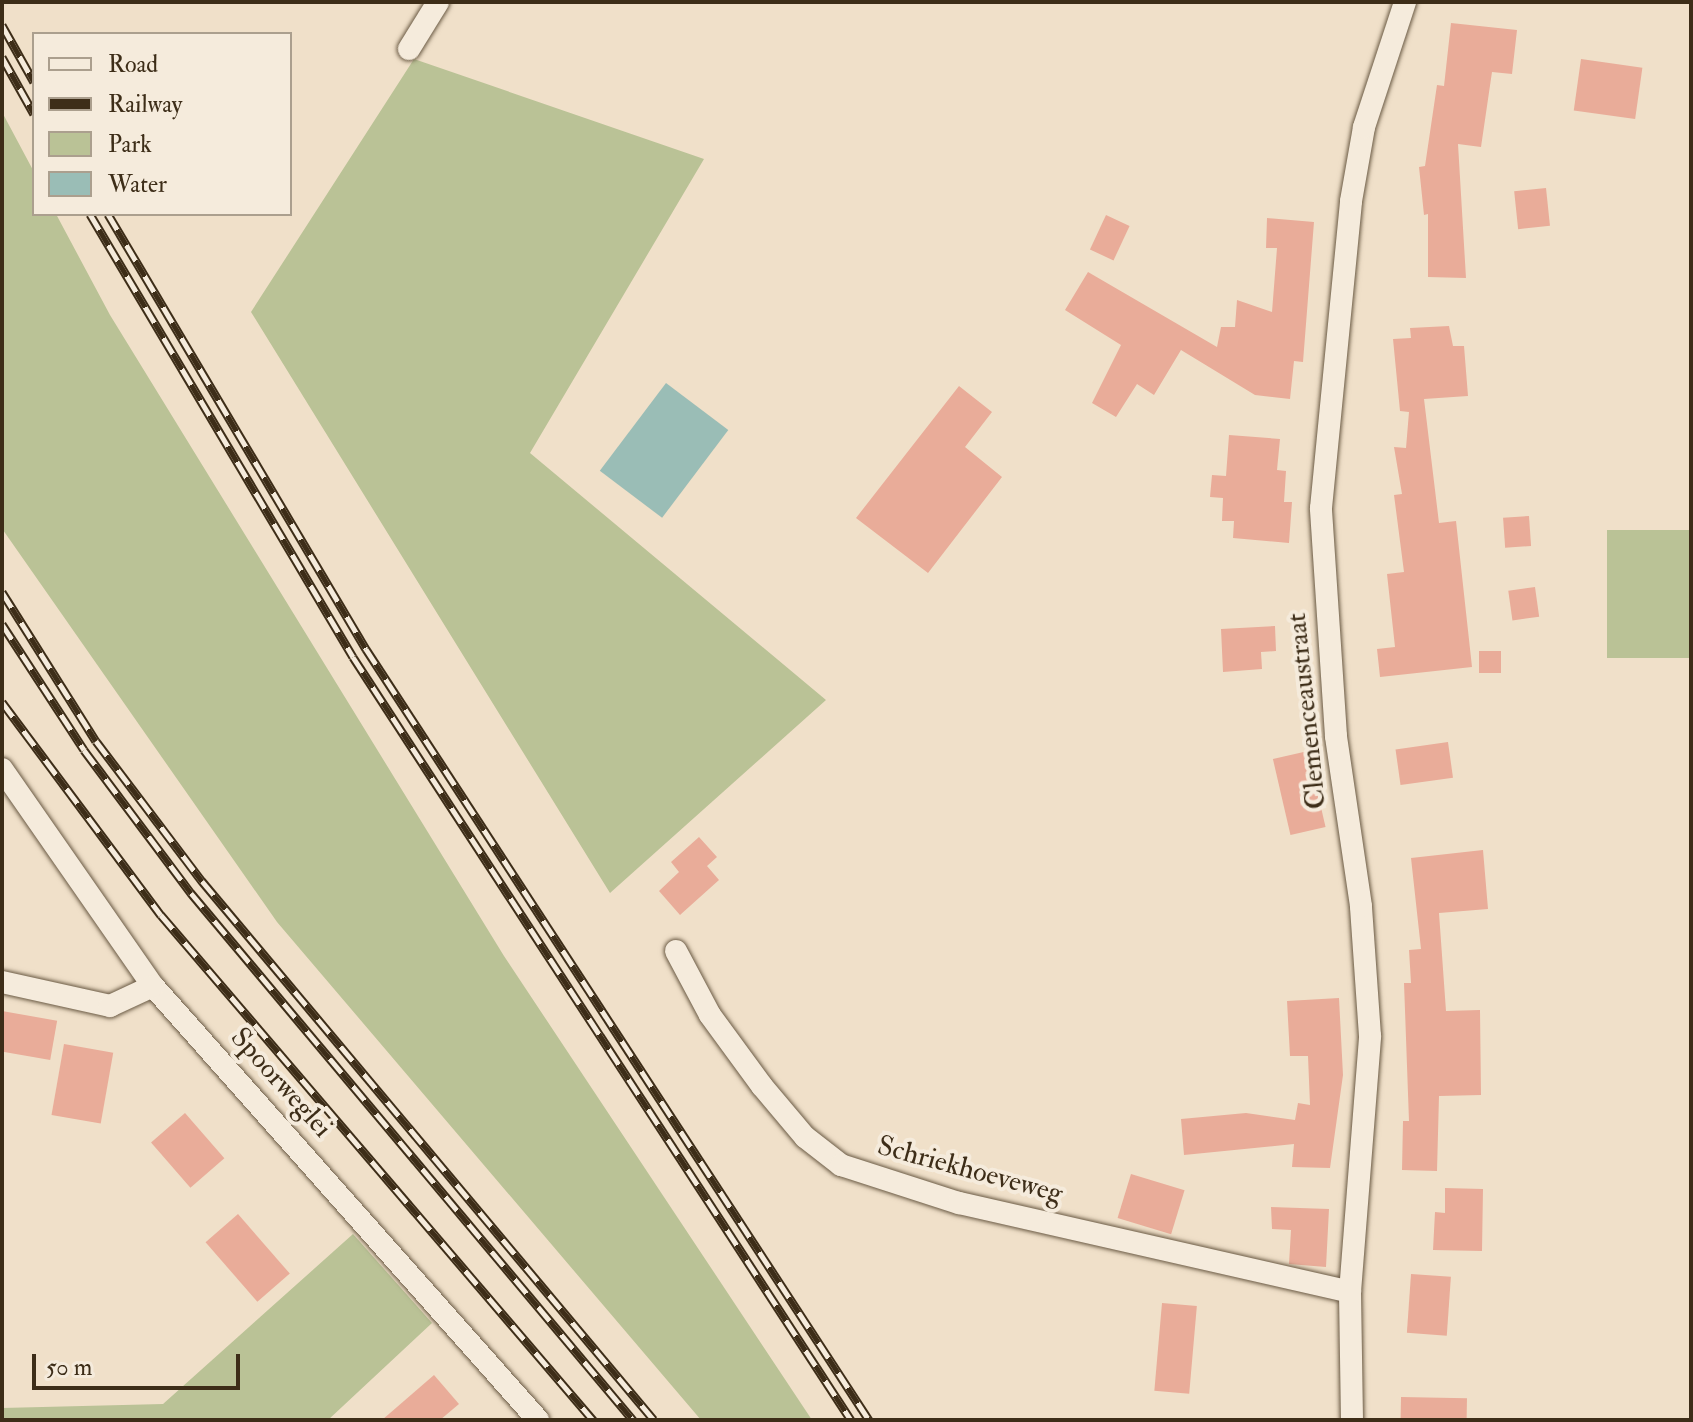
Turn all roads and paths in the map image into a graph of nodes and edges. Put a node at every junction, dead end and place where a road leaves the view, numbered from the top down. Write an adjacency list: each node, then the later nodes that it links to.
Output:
1 (438, 2): 3 (street)
2 (1405, 2): 8 (street, Clemenceaustraat)
3 (409, 49)
4 (2, 769): 7 (street, Spoorweglei)
5 (676, 951): 8 (street, Schriekhoeveweg)
6 (2, 982): 7 (street)
7 (153, 986): 9 (street, Spoorweglei)
8 (1350, 1292): 10 (street, Clemenceaustraat)
9 (538, 1420)
10 (1352, 1420)

